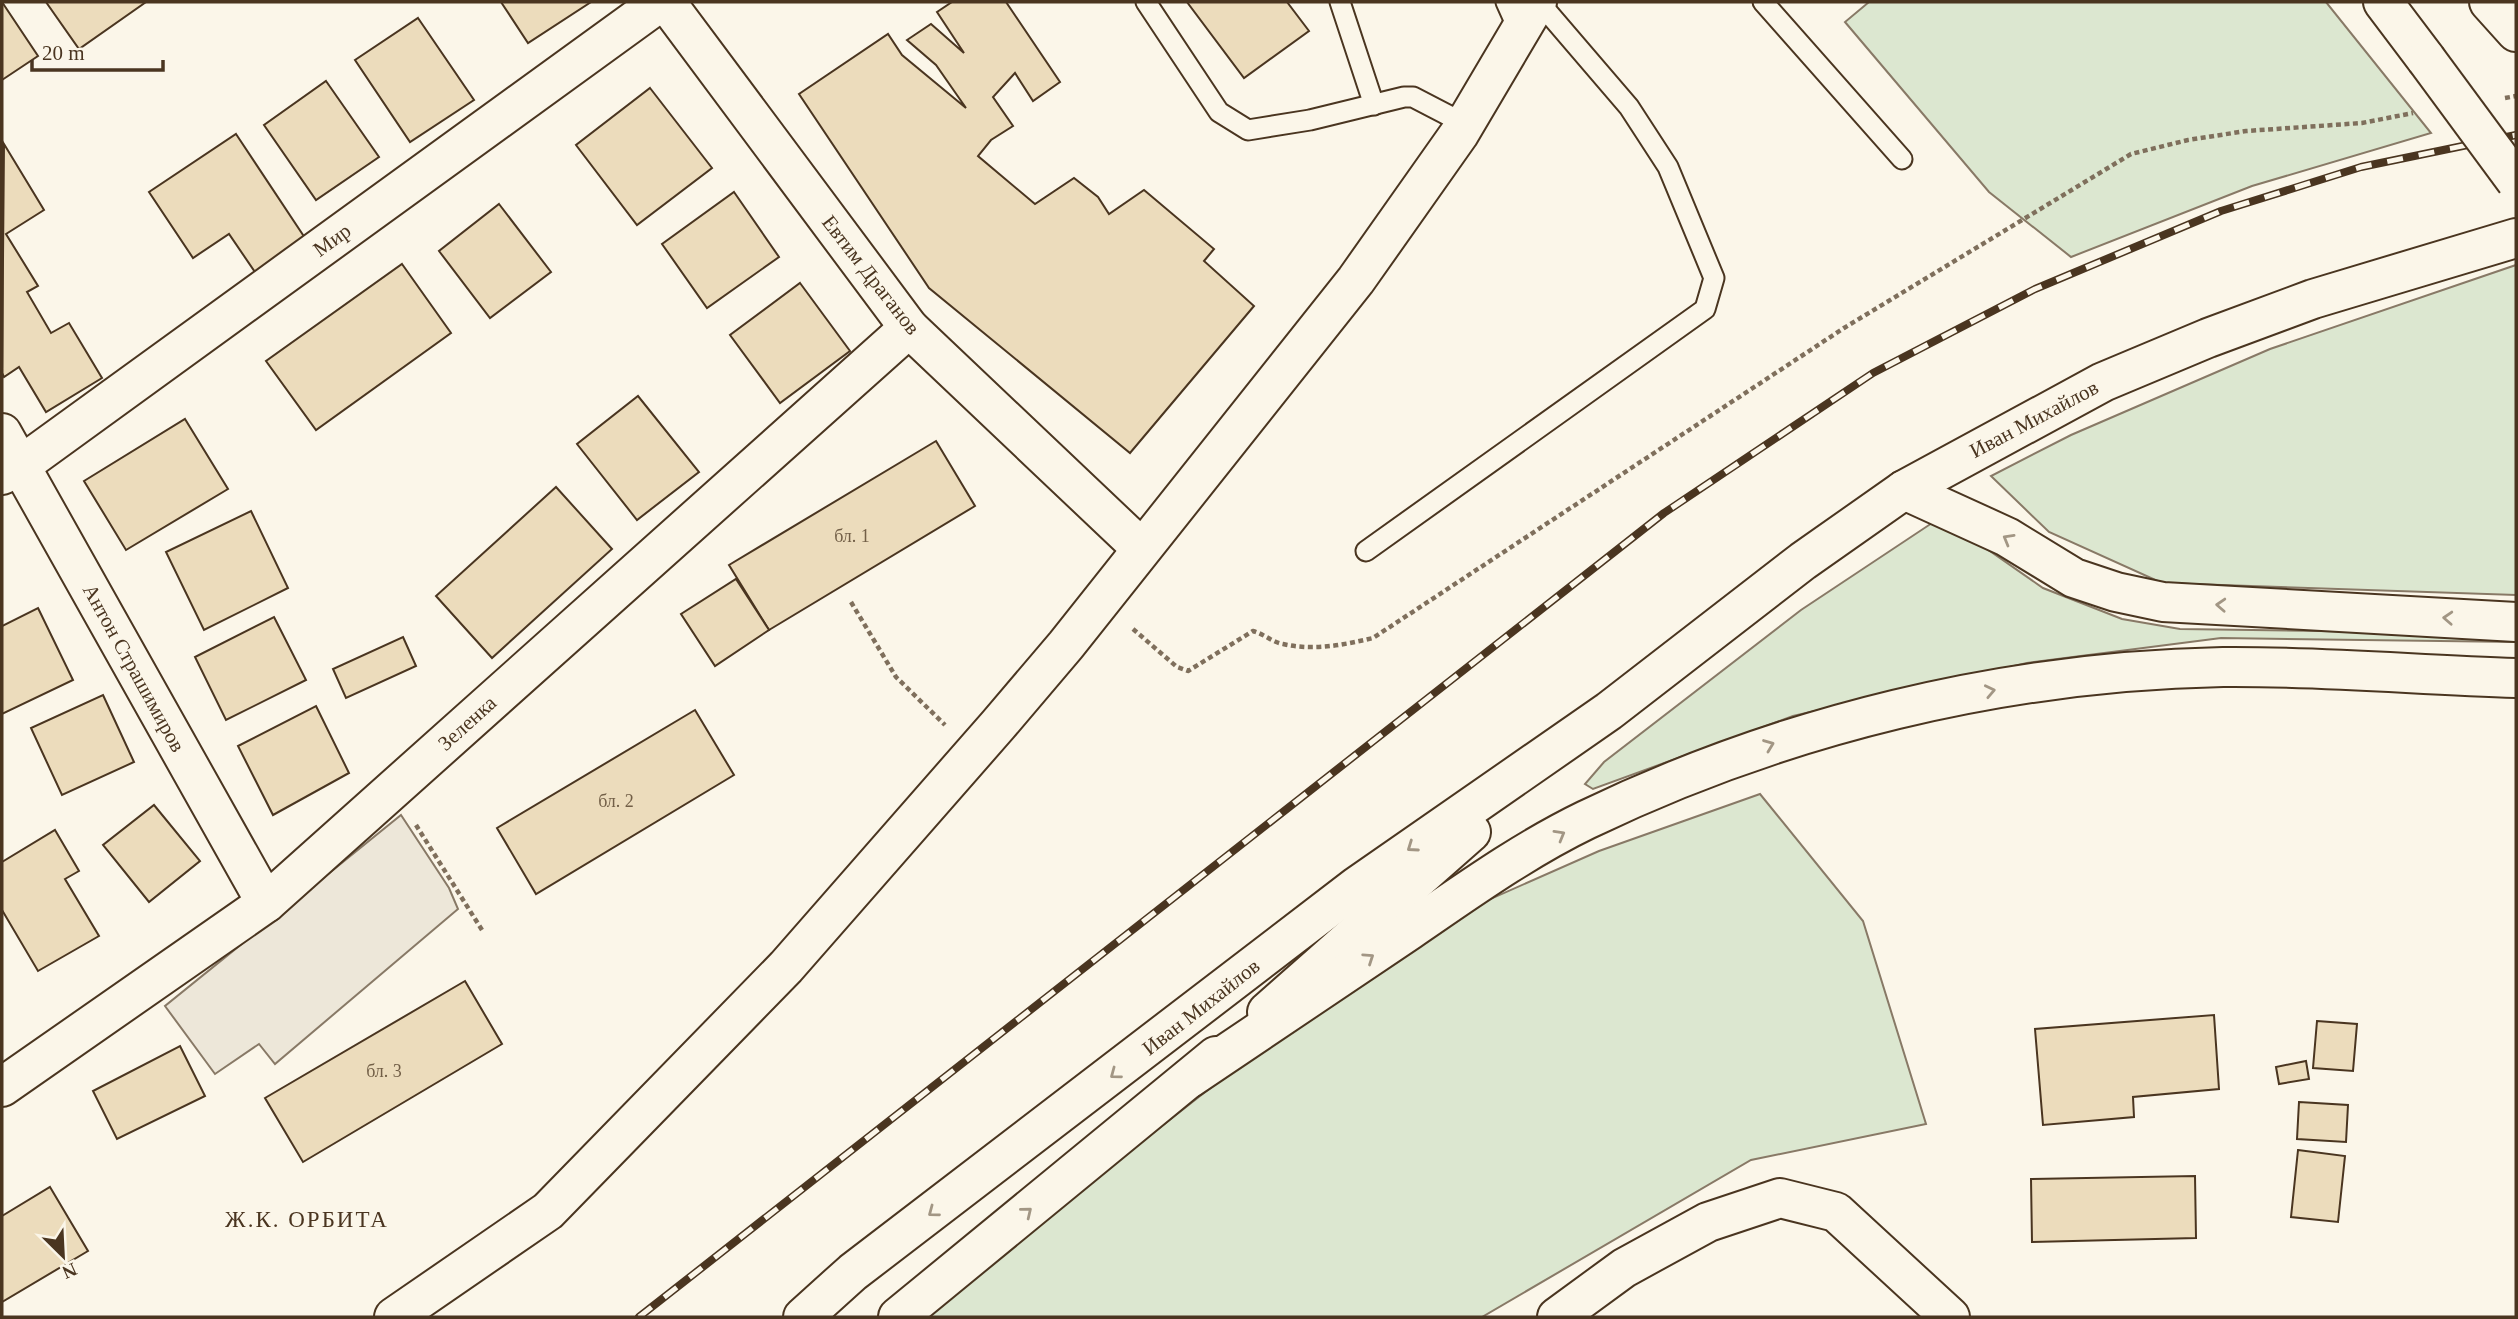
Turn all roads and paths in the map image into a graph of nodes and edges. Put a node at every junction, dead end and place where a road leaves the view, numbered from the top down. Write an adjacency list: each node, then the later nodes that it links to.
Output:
1 (660, 2): 19 (street, Мир)
2 (666, 2): 18 (street, Евтим Драганов)
3 (1146, 2): 11 (lane)
4 (1340, 2): 11 (lane)
5 (1763, 2): 14 (lane)
6 (2383, 2): 8 (street)
7 (1525, 9): 13 (street); 22 (lane)
8 (2426, 59): 15 (street, bridge); 16 (street, bridge)
9 (2516, 96): 10 (path)
10 (2503, 98)
11 (1374, 105): 13 (lane)
12 (2424, 111): 23 (path)
13 (1465, 124): 21 (street)
14 (1902, 159)
15 (2516, 161)
16 (2516, 181)
17 (2516, 238): 20 (street, Иван Михайлов)
18 (909, 328): 21 (street, Евтим Драганов); 29 (street, Зеленка)
19 (8, 458): 30 (street, Антон Страшимиров)
20 (1904, 489): 25 (street, one-way to 20); 27 (street, Иван Михайлов)
21 (1141, 548): 23 (street)
22 (1366, 551)
23 (1102, 599): 28 (street)
24 (851, 602): 28 (path)
25 (2516, 622)
26 (2516, 678): 32 (street, one-way to 26)
27 (1609, 710): 32 (street, Иван Михайлов); 35 (street, Иван Михайлов, one-way to 35)
28 (973, 753): 34 (street)
29 (393, 789): 30 (street, Зеленка); 31 (path)
30 (266, 904): 33 (street, Зеленка)
31 (482, 930)
32 (1191, 1079): 36 (street, Иван Михайлов, one-way to 32)
33 (2, 1087)
34 (394, 1317)
35 (803, 1317)
36 (898, 1317)
37 (1557, 1317): 38 (street)
38 (1950, 1317)

